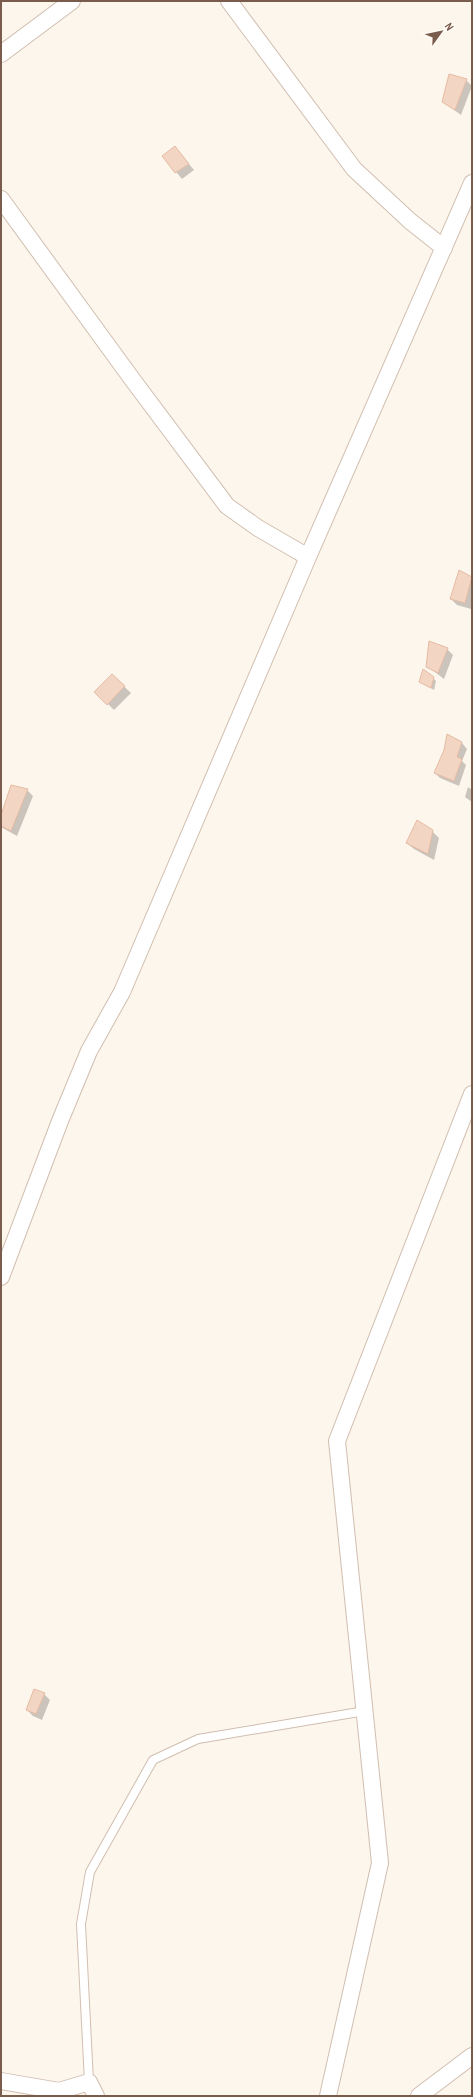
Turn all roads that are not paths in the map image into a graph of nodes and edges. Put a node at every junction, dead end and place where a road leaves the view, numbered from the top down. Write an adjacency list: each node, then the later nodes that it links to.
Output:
1 (72, 1): 3 (street)
2 (229, 1): 6 (street)
3 (1, 54)
4 (472, 183): 6 (street)
5 (1, 199): 7 (street)
6 (444, 248): 7 (street)
7 (308, 557): 9 (street)
8 (472, 1094): 10 (street)
9 (1, 1277)
10 (365, 1711): 13 (lane); 14 (street)
11 (472, 2056): 15 (street)
12 (1, 2081): 13 (street)
13 (92, 2089)
14 (328, 2096)
15 (419, 2096)

